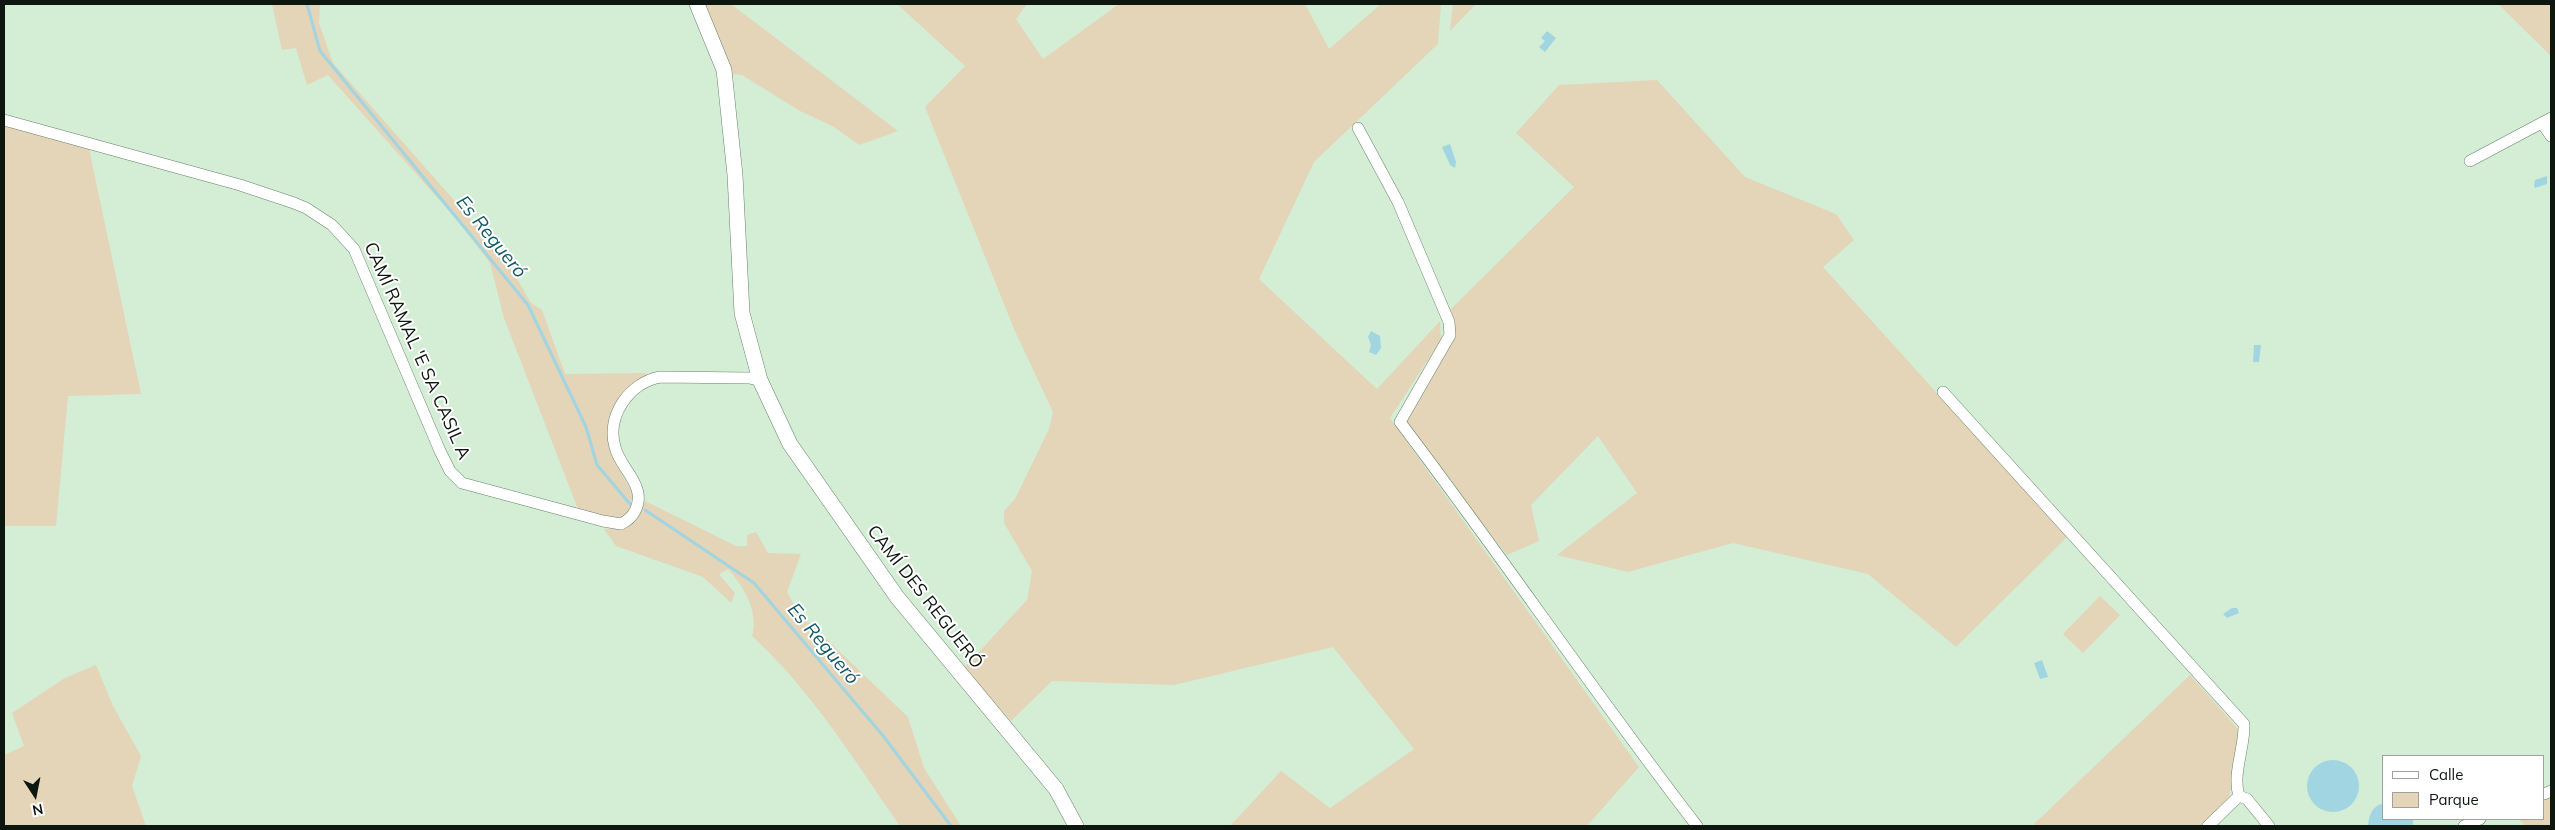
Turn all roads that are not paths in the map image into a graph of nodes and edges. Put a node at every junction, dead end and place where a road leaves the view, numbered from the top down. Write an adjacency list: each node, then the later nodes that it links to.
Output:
1 (697, 4): 7 (street, CAMÍ DES REGUERÓ)
2 (4, 120): 7 (street, CAMÍ RAMAL 'E SA CASIL A)
3 (2546, 120): 5 (street); 6 (street)
4 (1358, 128): 12 (street)
5 (2551, 136)
6 (2470, 161)
7 (760, 380): 11 (street, CAMÍ DES REGUERÓ)
8 (1944, 392): 9 (street)
9 (2239, 796): 13 (street); 14 (street)
10 (2478, 820): 15 (street)
11 (1076, 826)
12 (1697, 826)
13 (2208, 826)
14 (2269, 826)
15 (2464, 826)

